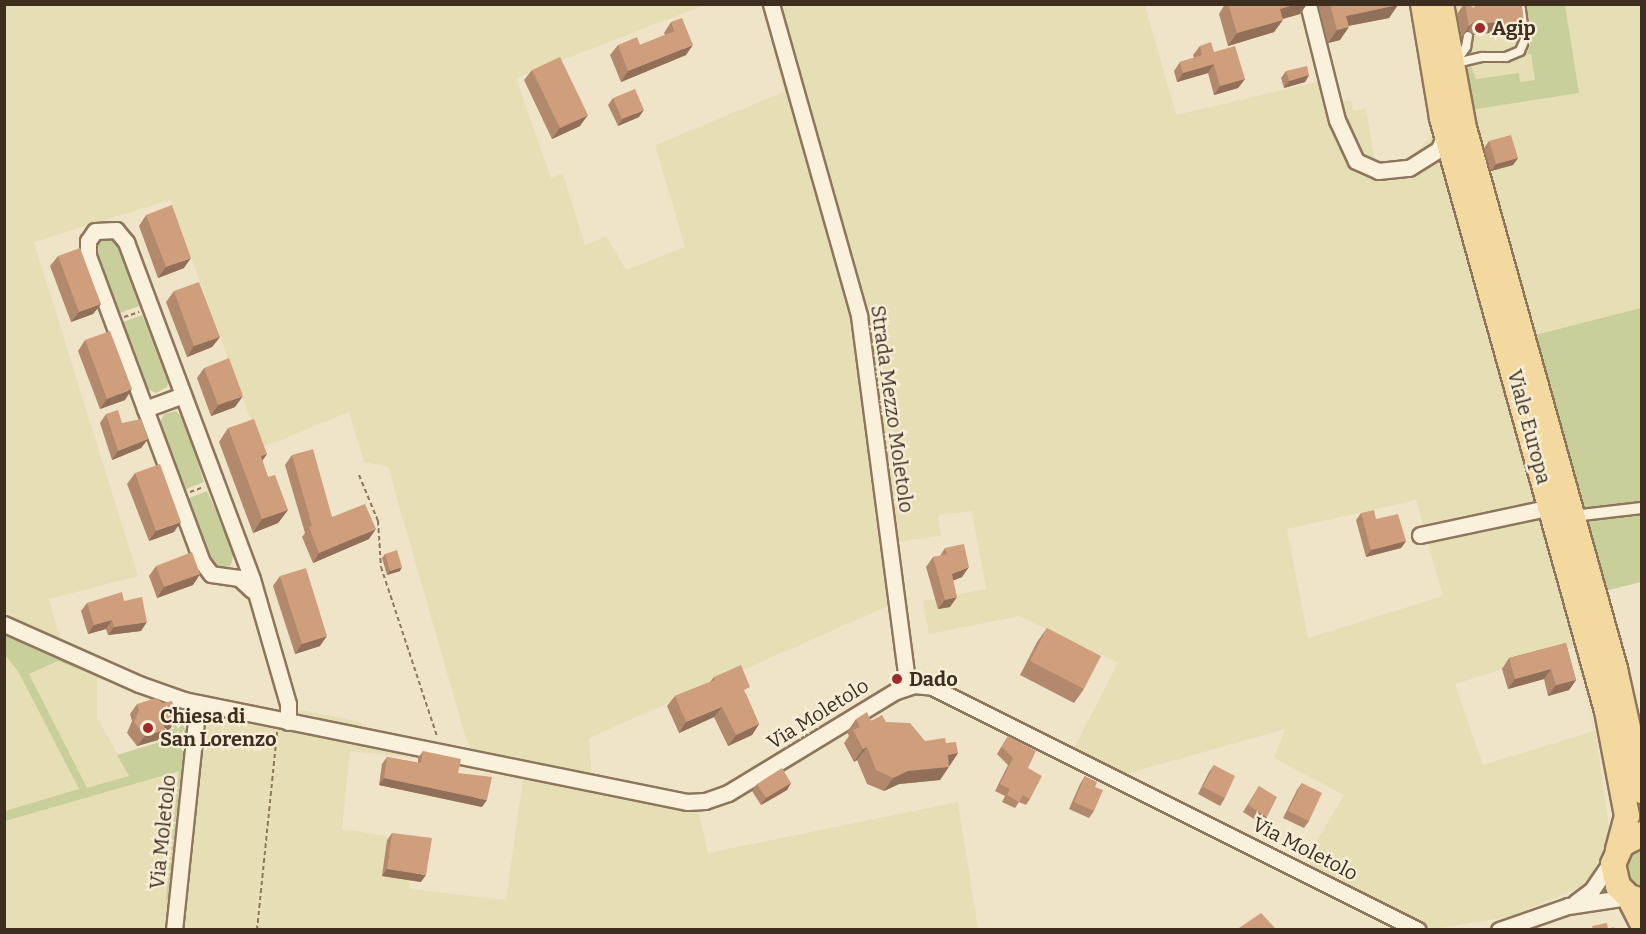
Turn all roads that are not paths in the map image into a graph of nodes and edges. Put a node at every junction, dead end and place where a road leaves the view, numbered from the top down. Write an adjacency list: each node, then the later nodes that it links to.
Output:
1 (771, 4): 18 (street, Strada Mezzo Moletolo)
2 (1308, 4): 8 (street)
3 (1422, 4): 8 (main road, Viale Europa)
4 (1440, 4): 7 (main road, Viale Europa)
5 (1520, 4): 7 (lane)
6 (1468, 36): 7 (lane)
7 (1454, 76): 12 (main road, Viale Europa)
8 (1443, 124): 12 (main road, Viale Europa)
9 (183, 395): 10 (street); 10 (street); 14 (street)
10 (145, 409): 15 (street)
11 (1641, 508): 12 (street)
12 (1562, 512): 13 (street); 21 (main road, Viale Europa); 23 (main road, Viale Europa)
13 (1420, 535)
14 (240, 548): 15 (street); 16 (street)
15 (225, 576): 16 (street)
16 (252, 590): 20 (street)
17 (4, 624): 19 (street, Via Moletolo)
18 (908, 686): 20 (street, Via Moletolo); 28 (street, Via Moletolo)
19 (198, 703): 20 (street, Via Moletolo); 27 (street, Via Moletolo)
20 (285, 721)
21 (1641, 791)
22 (1641, 834): 23 (main road)
23 (1616, 853): 24 (main road, Viale Europa); 25 (street)
24 (1635, 899): 25 (street); 26 (main road, Viale Europa)
25 (1568, 906): 29 (street)
26 (1641, 922)
27 (174, 930)
28 (1418, 930)
29 (1499, 930)

